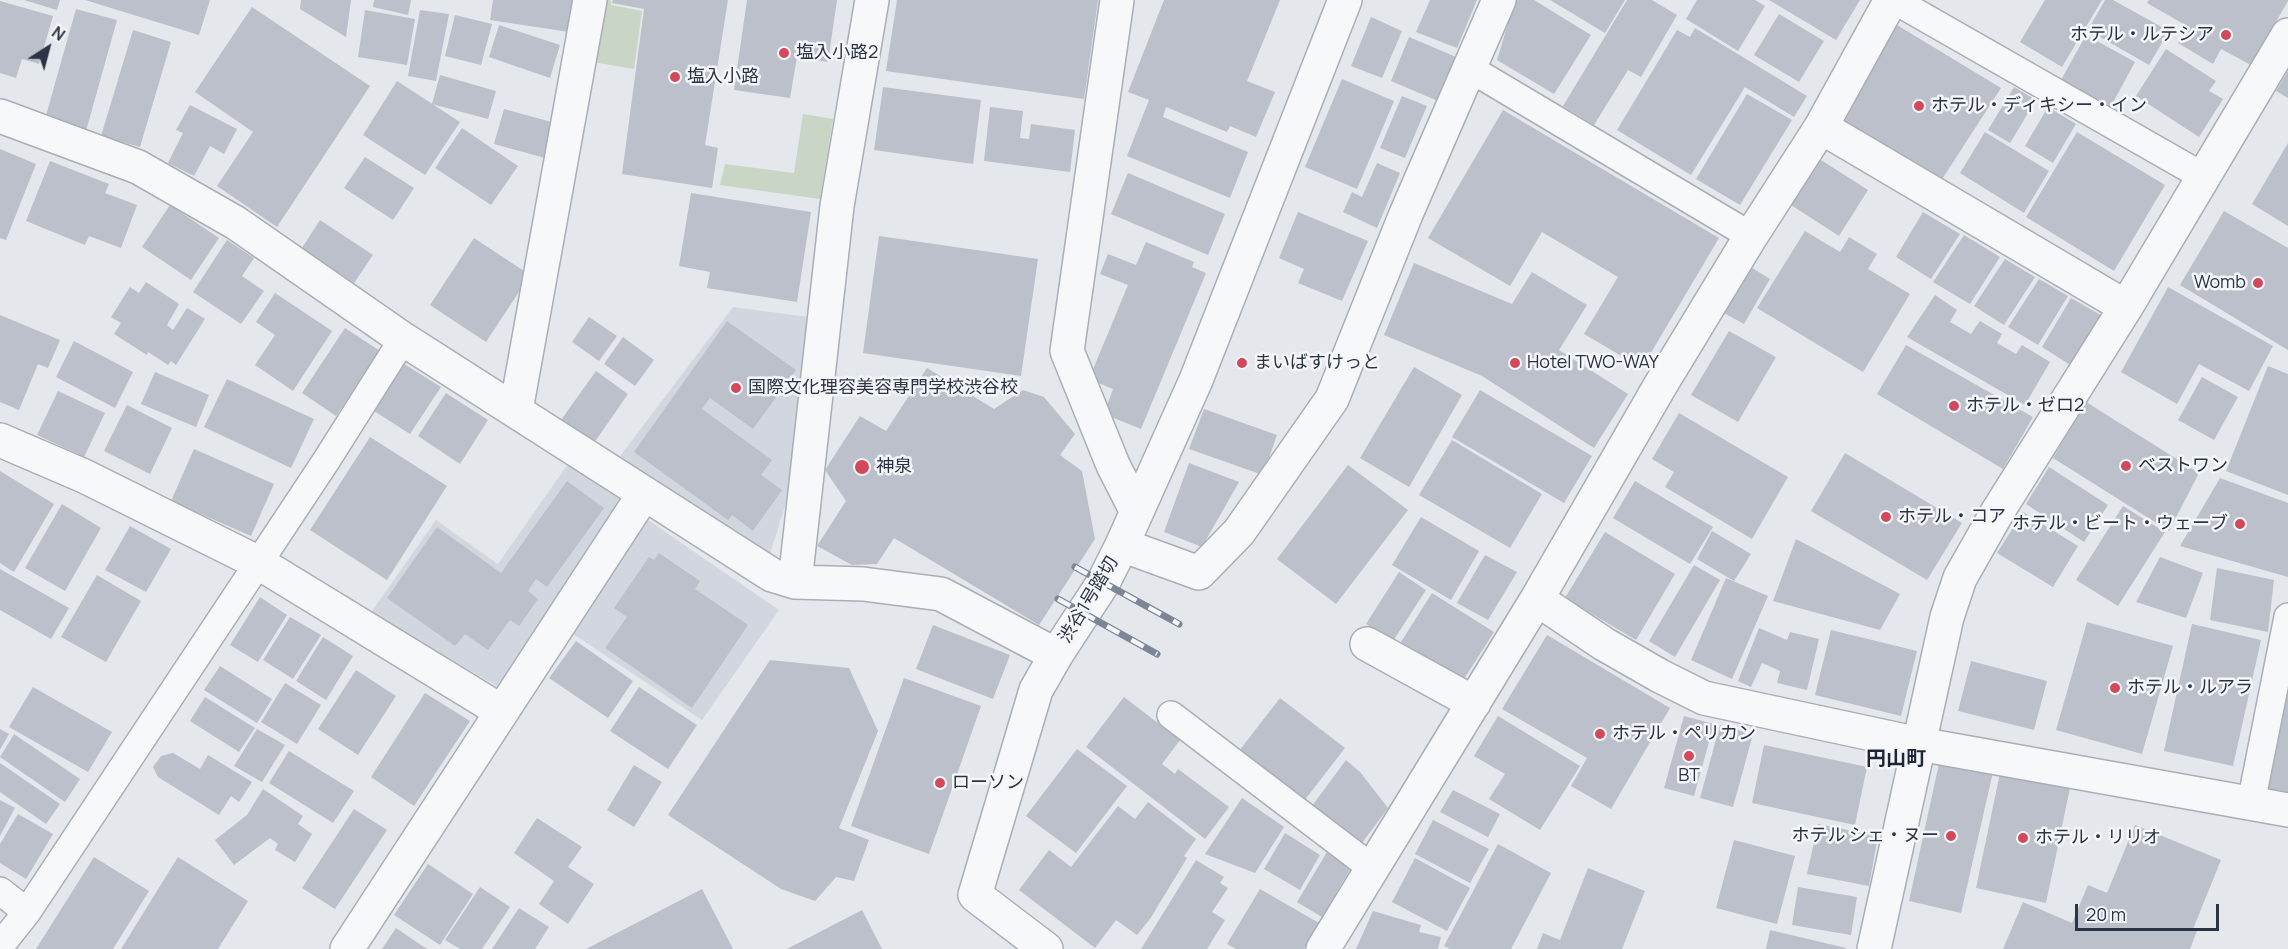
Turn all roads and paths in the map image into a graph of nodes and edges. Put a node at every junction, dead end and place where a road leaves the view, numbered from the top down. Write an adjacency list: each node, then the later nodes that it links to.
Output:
1 (591, 0): 15 (street)
2 (872, 0): 21 (street)
3 (1117, 0): 18 (street)
4 (1345, 0): 18 (street, 渋谷1号踏切)
5 (1499, 0): 8 (street)
6 (1893, 0): 10 (street); 11 (lane)
7 (2288, 35): 11 (street)
8 (1469, 68): 12 (lane); 19 (street)
9 (0, 116): 14 (street)
10 (1821, 127): 12 (street); 13 (street)
11 (2204, 177): 13 (street)
12 (1751, 236): 22 (street)
13 (2126, 307): 29 (street)
14 (403, 339): 15 (street); 20 (lane)
15 (516, 410): 17 (street)
16 (0, 440): 20 (street)
17 (644, 494): 21 (street); 27 (street)
18 (1136, 510): 19 (street, 渋谷1号踏切)
19 (1122, 545): 25 (street, 渋谷1号踏切)
20 (259, 563): 27 (street); 34 (lane)
21 (795, 582): 25 (street)
22 (1537, 599): 26 (street); 29 (street)
23 (2288, 617): 30 (lane)
24 (1367, 644): 26 (street)
25 (1056, 655): 37 (street, 渋谷1号踏切)
26 (1474, 703): 32 (street)
27 (501, 711): 36 (street)
28 (1171, 715): 32 (lane)
29 (1919, 744): 30 (street); 39 (street)
30 (2251, 803): 31 (street)
31 (2288, 810)
32 (1372, 868): 38 (street)
33 (0, 891): 34 (lane)
34 (27, 912): 35 (lane)
35 (0, 946)
36 (347, 949)
37 (1046, 949)
38 (1323, 949)
39 (1874, 949)

